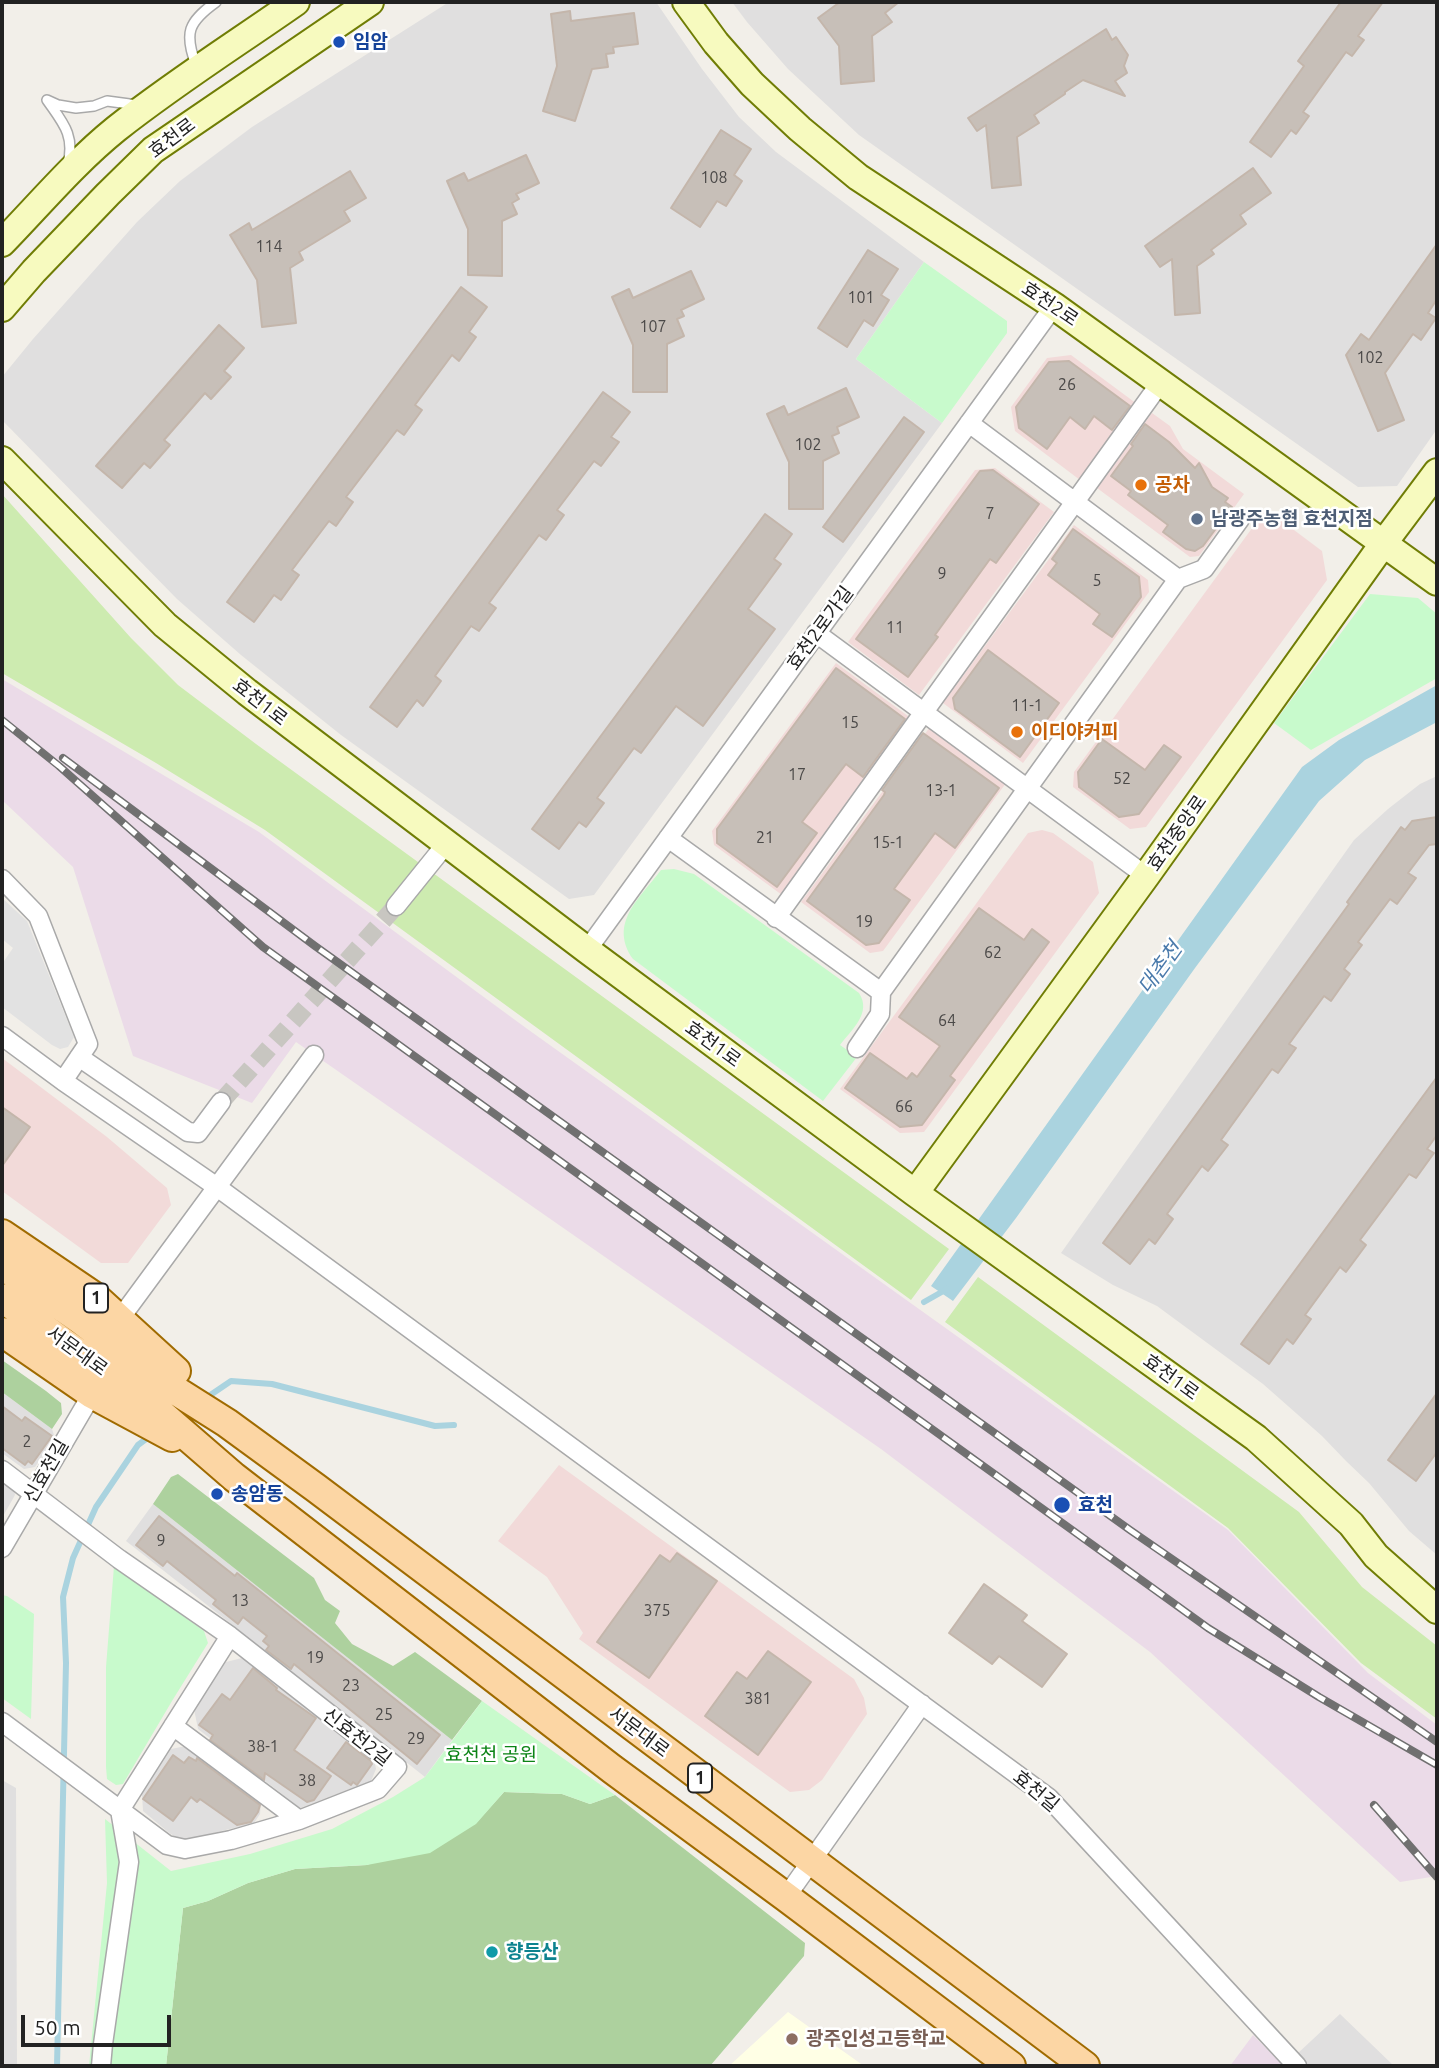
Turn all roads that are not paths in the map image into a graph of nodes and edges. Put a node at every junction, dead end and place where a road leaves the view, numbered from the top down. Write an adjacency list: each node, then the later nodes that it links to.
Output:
1 (216, 2): 5 (lane)
2 (296, 2): 5 (street)
3 (370, 2): 10 (street, 효천로)
4 (687, 2): 9 (street, 효천2로)
5 (198, 70): 6 (street)
6 (146, 107): 7 (street); 7 (lane)
7 (65, 178): 8 (street)
8 (2, 243)
9 (1054, 306): 11 (street, 효천2로); 12 (street, 효천2로가길)
10 (2, 308)
11 (1161, 382): 15 (street); 17 (street, 효천2로)
12 (969, 423): 15 (street); 20 (street, 효천2로가길)
13 (2, 460): 24 (street, 효천1로)
14 (1437, 472): 17 (street, 효천중앙로)
15 (1075, 501): 18 (street); 21 (street)
16 (1240, 519): 18 (street)
17 (1383, 544): 19 (street, 효천2로); 25 (street, 효천중앙로)
18 (1178, 579): 22 (street)
19 (1437, 582)
20 (816, 633): 21 (street); 23 (street, 효천2로가길)
21 (924, 711): 22 (street); 28 (street)
22 (1028, 788): 25 (street); 30 (street)
23 (668, 838): 28 (street); 29 (street, 효천2로가길)
24 (446, 844): 27 (street); 29 (street, 효천1로)
25 (1146, 876): 38 (street, 효천중앙로)
26 (2, 879): 34 (street)
27 (396, 905)
28 (776, 918): 30 (street)
29 (587, 950): 38 (street, 효천1로)
30 (881, 992): 32 (street)
31 (2, 1036): 35 (street, 효천길)
32 (857, 1048)
33 (314, 1055): 37 (street)
34 (79, 1057): 35 (street); 36 (street)
35 (63, 1081): 37 (street, 효천길)
36 (222, 1102)
37 (217, 1187): 42 (street); 51 (street, 효천길)
38 (915, 1193): 49 (street, 효천1로)
39 (2, 1234): 42 (main road, 1)
40 (2, 1265): 45 (main road, 서문대로)
41 (2, 1297): 45 (main road, 서문대로)
42 (119, 1320): 45 (main road, 1)
43 (2, 1332): 44 (main road, 서문대로 / 1)
44 (92, 1394): 45 (main road, 서문대로 / 1); 47 (street, 신효천길)
45 (163, 1398): 56 (main road, 서문대로 / 1); 57 (main road, 1)
46 (2, 1470): 47 (street, 신효천2길)
47 (33, 1493): 48 (street, 신효천길); 50 (street, 신효천2길)
48 (2, 1548)
49 (1437, 1611)
50 (230, 1636): 53 (street); 55 (street, 신효천2길)
51 (922, 1704): 56 (street); 61 (street, 효천길)
52 (2, 1722): 54 (street, 신효천2길)
53 (173, 1726): 54 (street); 55 (street)
54 (120, 1810): 55 (street, 신효천2길); 58 (street)
55 (299, 1820)
56 (812, 1861): 57 (street); 60 (main road, 서문대로 / 1)
57 (786, 1897): 59 (main road, 1)
58 (102, 2066)
59 (1011, 2066)
60 (1085, 2066)
61 (1297, 2066)

